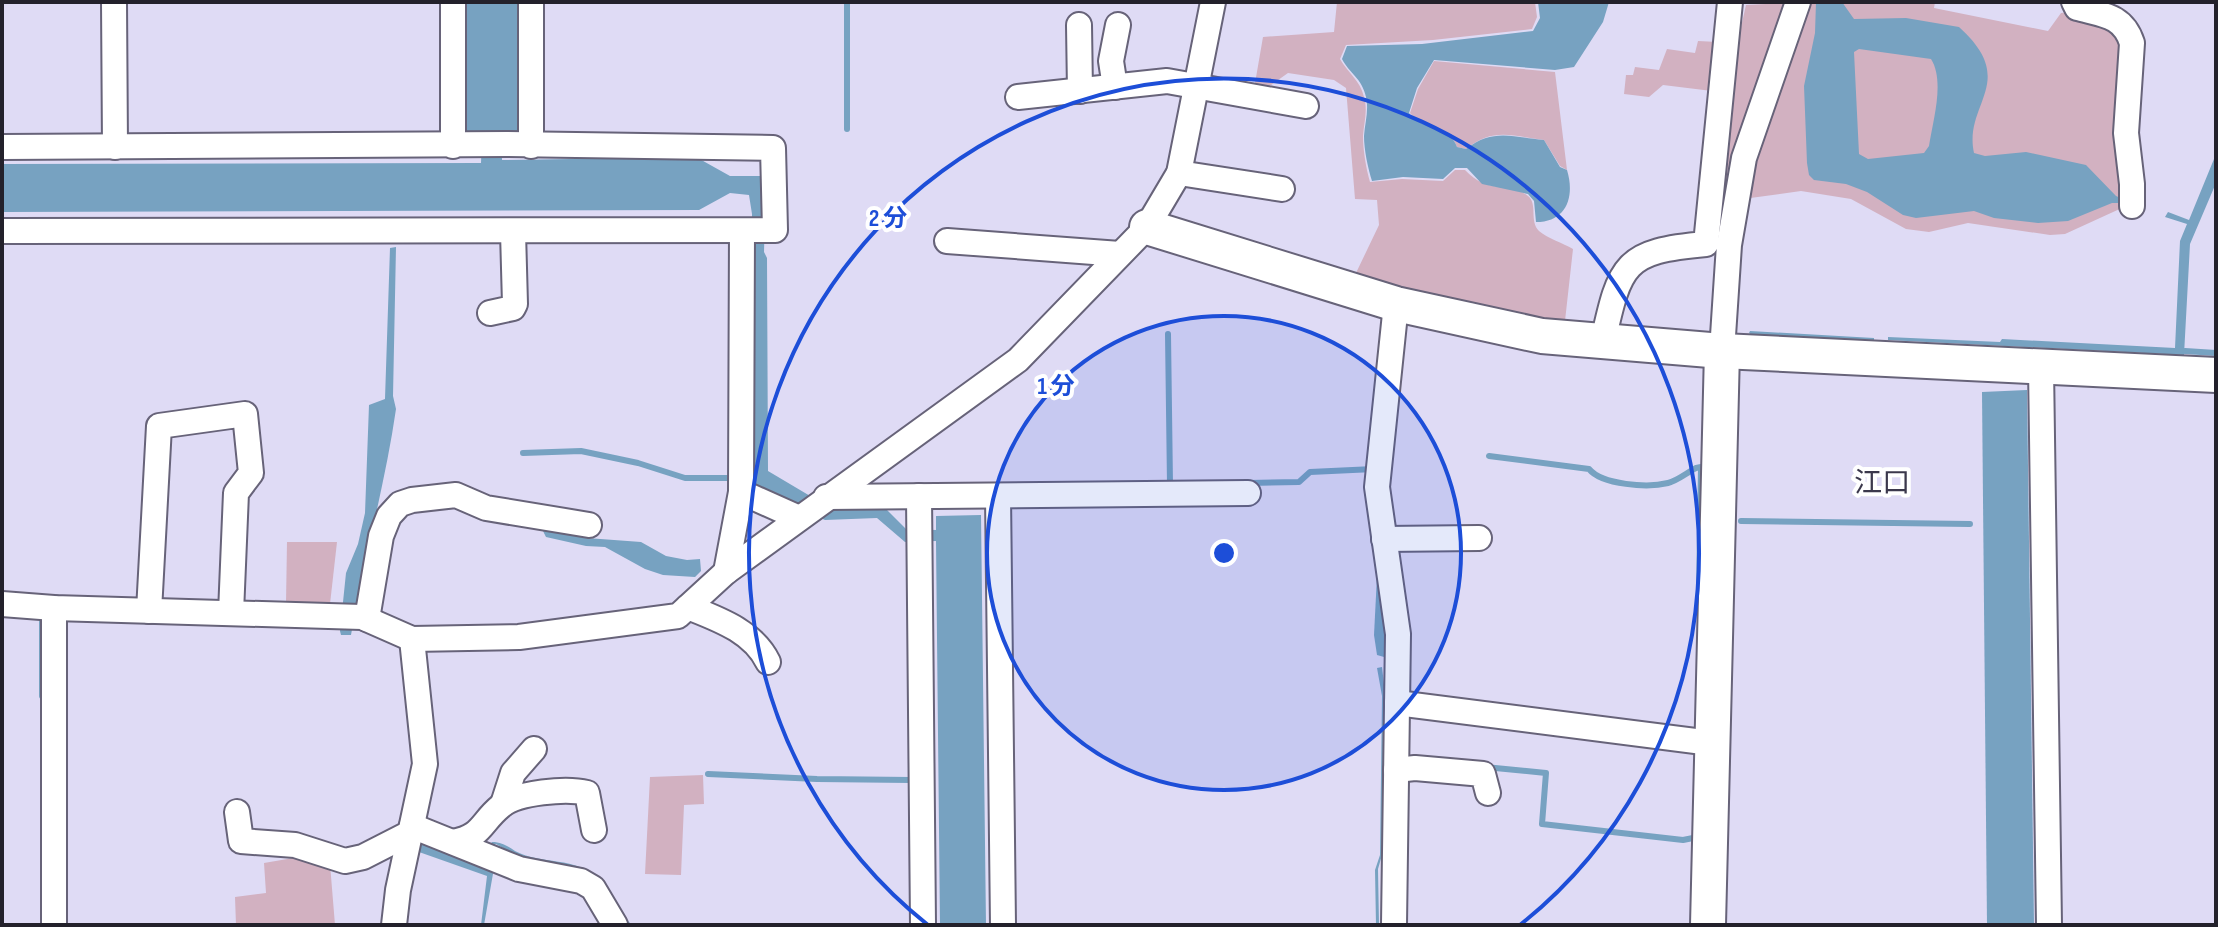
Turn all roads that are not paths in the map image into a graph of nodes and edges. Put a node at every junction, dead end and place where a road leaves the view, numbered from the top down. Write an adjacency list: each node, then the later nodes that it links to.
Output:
1 (114, 2): 18 (street)
2 (453, 2): 15 (street)
3 (531, 2): 16 (street)
4 (1213, 2): 10 (street)
5 (1730, 2): 30 (street)
6 (1798, 2): 31 (street)
7 (2074, 2): 21 (street)
8 (1079, 25): 12 (street)
9 (1118, 25): 11 (street)
10 (1197, 86): 11 (street); 14 (street); 19 (street)
11 (1115, 87): 12 (street)
12 (1080, 91): 13 (street)
13 (1018, 97)
14 (1306, 106)
15 (463, 146): 16 (street); 18 (street)
16 (531, 146): 24 (street)
17 (2, 147): 18 (street)
18 (115, 147)
19 (1179, 173): 20 (street); 22 (street)
20 (1282, 189)
21 (2132, 206)
22 (1147, 227): 27 (street); 28 (street)
23 (2, 231): 25 (street)
24 (742, 231): 25 (street); 34 (street)
25 (513, 232): 29 (street)
26 (947, 241): 27 (street)
27 (1120, 254): 38 (street)
28 (1396, 304): 30 (street); 42 (street)
29 (490, 313)
30 (1603, 341): 31 (street)
31 (1722, 351): 32 (street); 53 (street)
32 (2041, 367): 33 (street); 69 (street)
33 (2216, 375)
34 (741, 492): 39 (street); 43 (street)
35 (1248, 493): 37 (street)
36 (919, 496): 37 (street); 38 (street); 65 (street)
37 (998, 496): 66 (street)
38 (826, 497): 39 (street)
39 (799, 518): 43 (street)
40 (589, 525): 49 (street)
41 (1479, 538): 42 (street)
42 (1384, 539): 52 (street)
43 (726, 572): 45 (street)
44 (2, 604): 46 (street)
45 (688, 607): 50 (street); 51 (street)
46 (54, 608): 47 (street); 62 (street)
47 (149, 611): 48 (street); 48 (street)
48 (231, 613): 49 (street)
49 (367, 619): 50 (street)
50 (412, 639): 59 (street)
51 (768, 662)
52 (1397, 703): 53 (street); 55 (street)
53 (1711, 743): 68 (street)
54 (534, 749): 57 (street)
55 (1396, 770): 56 (street); 67 (street)
56 (1488, 793)
57 (503, 804): 60 (street); 61 (street)
58 (237, 812): 59 (street)
59 (411, 830): 61 (street); 63 (street)
60 (594, 830)
61 (453, 842): 64 (street)
62 (54, 925)
63 (394, 925)
64 (615, 925)
65 (923, 925)
66 (1003, 925)
67 (1394, 925)
68 (1708, 925)
69 (2049, 925)

